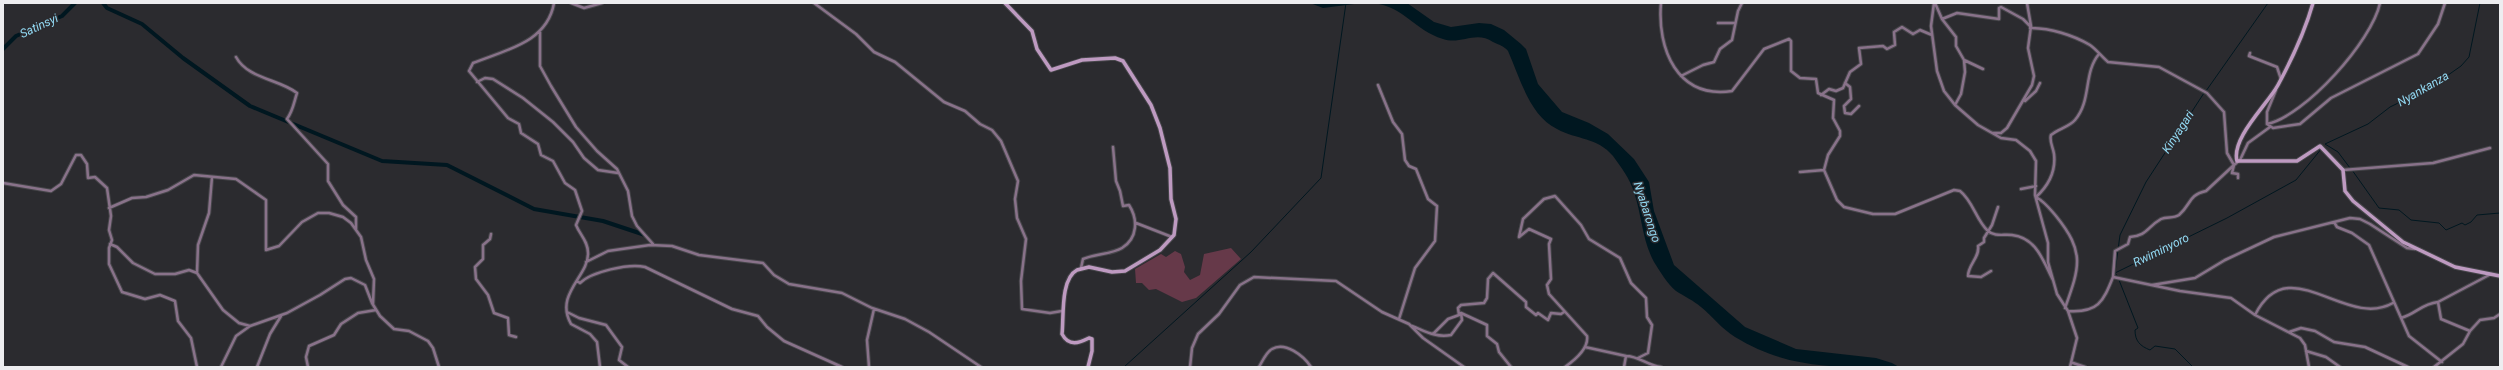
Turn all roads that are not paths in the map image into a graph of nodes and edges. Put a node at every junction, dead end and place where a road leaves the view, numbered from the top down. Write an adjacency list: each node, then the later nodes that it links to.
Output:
1 (555, 3): 17 (street)
2 (570, 3): 3 (street)
3 (602, 3)
4 (814, 3): 81 (street)
5 (1005, 3): 59 (main road)
6 (1661, 3): 24 (street)
7 (1742, 3): 15 (street)
8 (1935, 3): 13 (street); 18 (street)
9 (2027, 3): 16 (street)
10 (2313, 3): 25 (main road)
11 (2380, 3): 35 (street)
12 (2445, 3): 36 (street)
13 (1942, 19): 16 (street); 22 (street)
14 (1718, 23): 15 (street)
15 (1735, 23): 24 (street)
16 (2030, 27): 20 (street); 32 (street)
17 (540, 32): 26 (street); 45 (street)
18 (1932, 35): 27 (street); 34 (street)
19 (2250, 53): 25 (street)
20 (2099, 54): 41 (street); 51 (street)
21 (236, 57): 56 (street)
22 (1964, 60): 23 (street); 34 (street)
23 (1983, 69)
24 (1681, 76): 31 (street)
25 (2281, 79): 30 (main road)
26 (477, 82): 45 (street); 63 (street)
27 (1845, 83): 31 (street); 33 (street)
28 (2040, 83): 32 (street)
29 (1378, 85): 89 (street)
30 (2278, 86): 35 (street); 40 (main road)
31 (1821, 95): 42 (street)
32 (2023, 102): 37 (street)
33 (1859, 106)
34 (1955, 106): 37 (street)
35 (2267, 124): 36 (street)
36 (2270, 127): 40 (street)
37 (1993, 133): 49 (street)
38 (1113, 147): 55 (street)
39 (2490, 148): 43 (street)
40 (2237, 161): 41 (street); 43 (main road)
41 (2234, 165): 47 (street); 71 (street)
42 (1824, 170): 44 (street); 57 (street)
43 (2343, 170): 62 (main road)
44 (1800, 172)
45 (619, 173): 61 (street)
46 (212, 177): 53 (street); 56 (street); 68 (street)
47 (2238, 178)
48 (3, 183): 53 (street)
49 (2036, 186): 50 (street); 51 (street)
50 (2021, 189)
51 (2036, 197): 72 (street); 78 (street)
52 (1998, 207): 57 (street)
53 (109, 208): 60 (street)
54 (2334, 222): 62 (street); 74 (street); 75 (street)
55 (1136, 223): 59 (street); 66 (street)
56 (356, 230): 77 (street)
57 (1989, 231): 67 (street); 72 (street)
58 (491, 234): 95 (street)
59 (1172, 237): 66 (main road)
60 (110, 244): 68 (street); 102 (street)
61 (653, 245): 64 (street); 79 (street)
62 (2416, 249): 69 (main road)
63 (588, 255): 64 (street); 65 (street)
64 (592, 258): 65 (street)
65 (585, 263): 73 (street)
66 (1081, 268): 81 (main road)
67 (1991, 271)
68 (197, 273): 90 (street)
69 (2492, 274): 70 (main road); 76 (street)
70 (2500, 276)
71 (2113, 277): 74 (street); 82 (street)
72 (2053, 280): 78 (street)
73 (577, 281): 83 (street); 109 (street)
74 (2150, 285): 87 (street)
75 (2393, 302): 87 (street); 88 (street)
76 (2438, 302): 88 (street); 92 (street)
77 (373, 304): 80 (street); 86 (street)
78 (2065, 308): 82 (street)
79 (874, 309): 110 (street); 111 (street)
80 (376, 310): 105 (street); 106 (street)
81 (1062, 311): 112 (main road)
82 (2068, 311): 100 (street)
83 (567, 312): 107 (street); 108 (street)
84 (1564, 312): 94 (street); 96 (street); 99 (street)
85 (2500, 314): 92 (street)
86 (282, 315): 90 (street); 104 (street)
87 (2255, 315): 93 (street)
88 (2401, 318): 101 (street)
89 (1399, 319): 91 (street); 113 (street)
90 (250, 326): 103 (street)
91 (1411, 326): 94 (street); 116 (street)
92 (2470, 331): 101 (street)
93 (2289, 332): 97 (street); 125 (street)
94 (1433, 334): 117 (street)
95 (516, 337)
96 (1585, 347): 98 (street); 118 (street)
97 (2306, 351): 123 (street); 124 (street)
98 (1626, 356): 99 (street); 119 (street)
99 (1638, 358): 120 (street)
100 (2072, 362): 121 (street); 122 (street)
101 (2442, 362): 126 (street)
102 (197, 367)
103 (221, 367)
104 (256, 367)
105 (308, 367)
106 (440, 367)
107 (600, 367)
108 (628, 367)
109 (842, 367)
110 (869, 367)
111 (981, 367)
112 (1088, 367)
113 (1190, 367)
114 (1259, 367): 115 (street)
115 (1311, 367)
116 (1464, 367)
117 (1510, 367)
118 (1565, 367)
119 (1624, 367)
120 (1661, 367)
121 (2070, 367)
122 (2085, 367)
123 (2309, 367)
124 (2340, 367)
125 (2408, 367)
126 (2434, 367)

